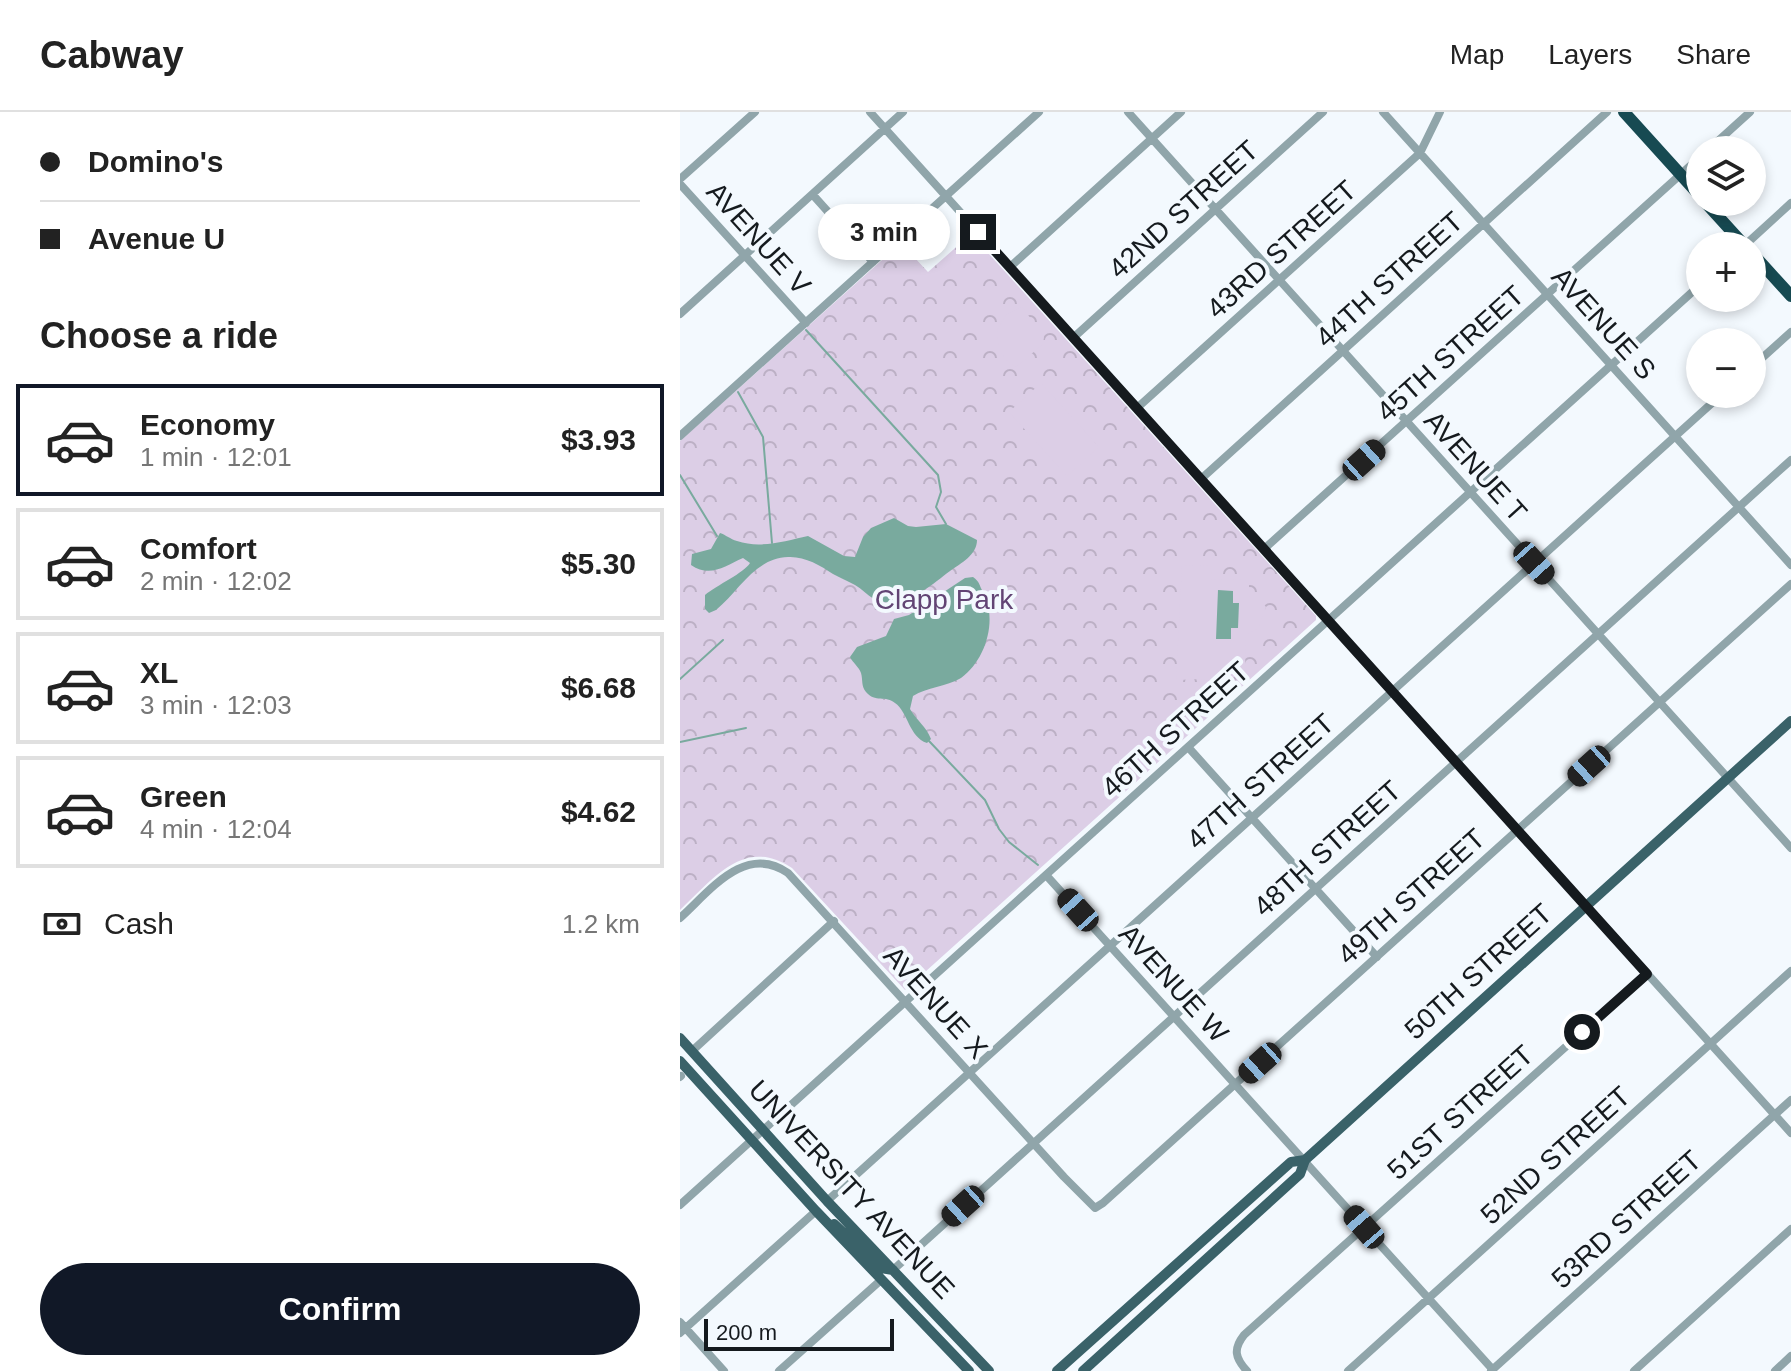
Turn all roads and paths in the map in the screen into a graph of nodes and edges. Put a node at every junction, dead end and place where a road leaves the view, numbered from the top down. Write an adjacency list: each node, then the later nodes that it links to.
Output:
1 (755, 112): 19 (street)
2 (870, 112): 13 (street)
3 (903, 112): 13 (street)
4 (1039, 112): 22 (street)
5 (1128, 112): 15 (street, AVENUE T)
6 (1181, 112): 15 (street)
7 (1323, 112): 24 (street, 42ND STREET)
8 (1383, 112): 16 (street, AVENUE S)
9 (1440, 112): 16 (street, 43RD STREET)
10 (1607, 112): 26 (street, 44TH STREET)
11 (1624, 112): 18 (highway)
12 (1750, 112): 14 (street)
13 (885, 129): 21 (street); 22 (street)
14 (1723, 136)
15 (1152, 139): 24 (street, AVENUE T); 31 (street)
16 (1420, 153): 26 (street, AVENUE S); 33 (street, 43RD STREET)
17 (1686, 170): 18 (street, 45TH STREET)
18 (1680, 175): 20 (highway); 34 (street, 45TH STREET)
19 (680, 181): 29 (street, AVENUE V)
20 (1686, 181)
21 (813, 195): 29 (street); 30 (street)
22 (946, 196): 30 (street); 31 (street)
23 (1791, 203): 28 (street)
24 (1216, 209): 33 (street, AVENUE T); 40 (street, 42ND STREET)
25 (1718, 216): 27 (highway)
26 (1485, 223): 34 (street, AVENUE S); 41 (street, 44TH STREET)
27 (1732, 232)
28 (1760, 232)
29 (745, 255): 37 (street); 38 (street, AVENUE V)
30 (873, 262): 38 (street)
31 (1010, 267): 40 (street)
32 (1766, 268): 35 (highway)
33 (1279, 280): 41 (street, AVENUE T); 44 (street, 43RD STREET)
34 (1549, 293): 43 (street, AVENUE S); 46 (street, 45TH STREET)
35 (1791, 296)
36 (1686, 298): 43 (street, 46TH STREET)
37 (680, 314)
38 (806, 323): 47 (street)
39 (1791, 332): 42 (street)
40 (1073, 338): 44 (street)
41 (1343, 351): 46 (street, AVENUE T); 50 (street, 44TH STREET)
42 (1766, 354)
43 (1612, 365): 48 (street, AVENUE S); 51 (street, 46TH STREET)
44 (1137, 408): 50 (street)
45 (1706, 408): 48 (street, 47TH STREET)
46 (1406, 422): 51 (street, AVENUE T); 53 (street, 45TH STREET)
47 (680, 436)
48 (1675, 436): 52 (street, AVENUE S); 54 (street, 47TH STREET)
49 (1791, 460): 52 (street, 48TH STREET)
50 (1201, 479): 53 (street)
51 (1470, 493): 54 (street, AVENUE T); 57 (street, 46TH STREET)
52 (1740, 506): 55 (street, AVENUE S); 58 (street, 48TH STREET)
53 (1264, 549): 57 (street)
54 (1534, 563): 58 (street, AVENUE T); 59 (street, 47TH STREET)
55 (1791, 565)
56 (1791, 584): 60 (street, 49TH STREET)
57 (1328, 620): 59 (street); 62 (street, 46TH STREET)
58 (1598, 634): 60 (street, AVENUE T); 63 (street, 48TH STREET)
59 (1392, 691): 63 (street); 65 (street, 47TH STREET)
60 (1660, 702): 64 (street, AVENUE T); 66 (street, 49TH STREET)
61 (1791, 721): 64 (main road, 50TH STREET)
62 (1188, 747): 65 (street); 68 (street, 46TH STREET)
63 (1456, 762): 66 (street); 69 (street, 48TH STREET)
64 (1728, 778): 67 (street, AVENUE T); 70 (main road, 50TH STREET)
65 (1251, 818): 69 (street); 73 (street, 47TH STREET)
66 (1518, 830): 70 (street); 74 (street, 49TH STREET)
67 (1791, 848)
68 (1046, 875): 73 (street, AVENUE W); 77 (street, 46TH STREET)
69 (1315, 889): 74 (street); 78 (street, 48TH STREET)
70 (1586, 906): 76 (street); 91 (main road, 50TH STREET)
71 (680, 918): 72 (street, AVENUE X)
72 (834, 921): 77 (street, AVENUE X); 81 (street)
73 (1111, 945): 78 (street, AVENUE W); 83 (street, 47TH STREET)
74 (1377, 957): 84 (street, 49TH STREET)
75 (1791, 971): 80 (street, 52ND STREET)
76 (1647, 974): 80 (street); 96 (street, 51ST STREET)
77 (906, 1001): 83 (street, AVENUE X); 87 (street, 46TH STREET)
78 (1175, 1016): 84 (street, AVENUE W); 90 (street, 48TH STREET)
79 (680, 1038): 81 (main road, UNIVERSITY AVENUE)
80 (1710, 1044): 86 (street); 100 (street, 52ND STREET)
81 (692, 1051): 87 (main road, UNIVERSITY AVENUE)
82 (680, 1061): 89 (main road, UNIVERSITY AVENUE)
83 (970, 1072): 90 (street, AVENUE X); 92 (street, 47TH STREET)
84 (1236, 1084): 91 (street, AVENUE W); 94 (street, 49TH STREET)
85 (1791, 1100): 86 (street, 53RD STREET)
86 (1775, 1115): 88 (street); 113 (street, 53RD STREET)
87 (763, 1130): 89 (street, 46TH STREET); 92 (main road, UNIVERSITY AVENUE)
88 (1791, 1133)
89 (752, 1140): 93 (street, 46TH STREET); 95 (main road, UNIVERSITY AVENUE)
90 (1033, 1143): 94 (street, AVENUE X); 98 (street, 48TH STREET)
91 (1305, 1160): 96 (street, AVENUE W); 109 (main road, 50TH STREET); 110 (main road, 50TH STREET)
92 (827, 1201): 98 (main road, UNIVERSITY AVENUE)
93 (680, 1205)
94 (1095, 1208)
95 (816, 1211): 98 (main road); 99 (main road, UNIVERSITY AVENUE); 102 (street)
96 (1364, 1227): 100 (street, AVENUE W); 111 (street, 51ST STREET)
97 (1791, 1229): 114 (street)
98 (893, 1270): 101 (main road, UNIVERSITY AVENUE)
99 (881, 1280): 103 (main road, UNIVERSITY AVENUE); 106 (street)
100 (1428, 1299): 112 (street, 52ND STREET); 113 (street, AVENUE W)
101 (943, 1322): 103 (main road); 108 (main road, UNIVERSITY AVENUE)
102 (682, 1327): 105 (street)
103 (933, 1332): 107 (main road, UNIVERSITY AVENUE)
104 (1791, 1356): 115 (street)
105 (724, 1371)
106 (779, 1371)
107 (969, 1371)
108 (989, 1371)
109 (1057, 1371)
110 (1083, 1371)
111 (1247, 1371)
112 (1348, 1371)
113 (1492, 1371)
114 (1634, 1371)
115 (1775, 1371)

